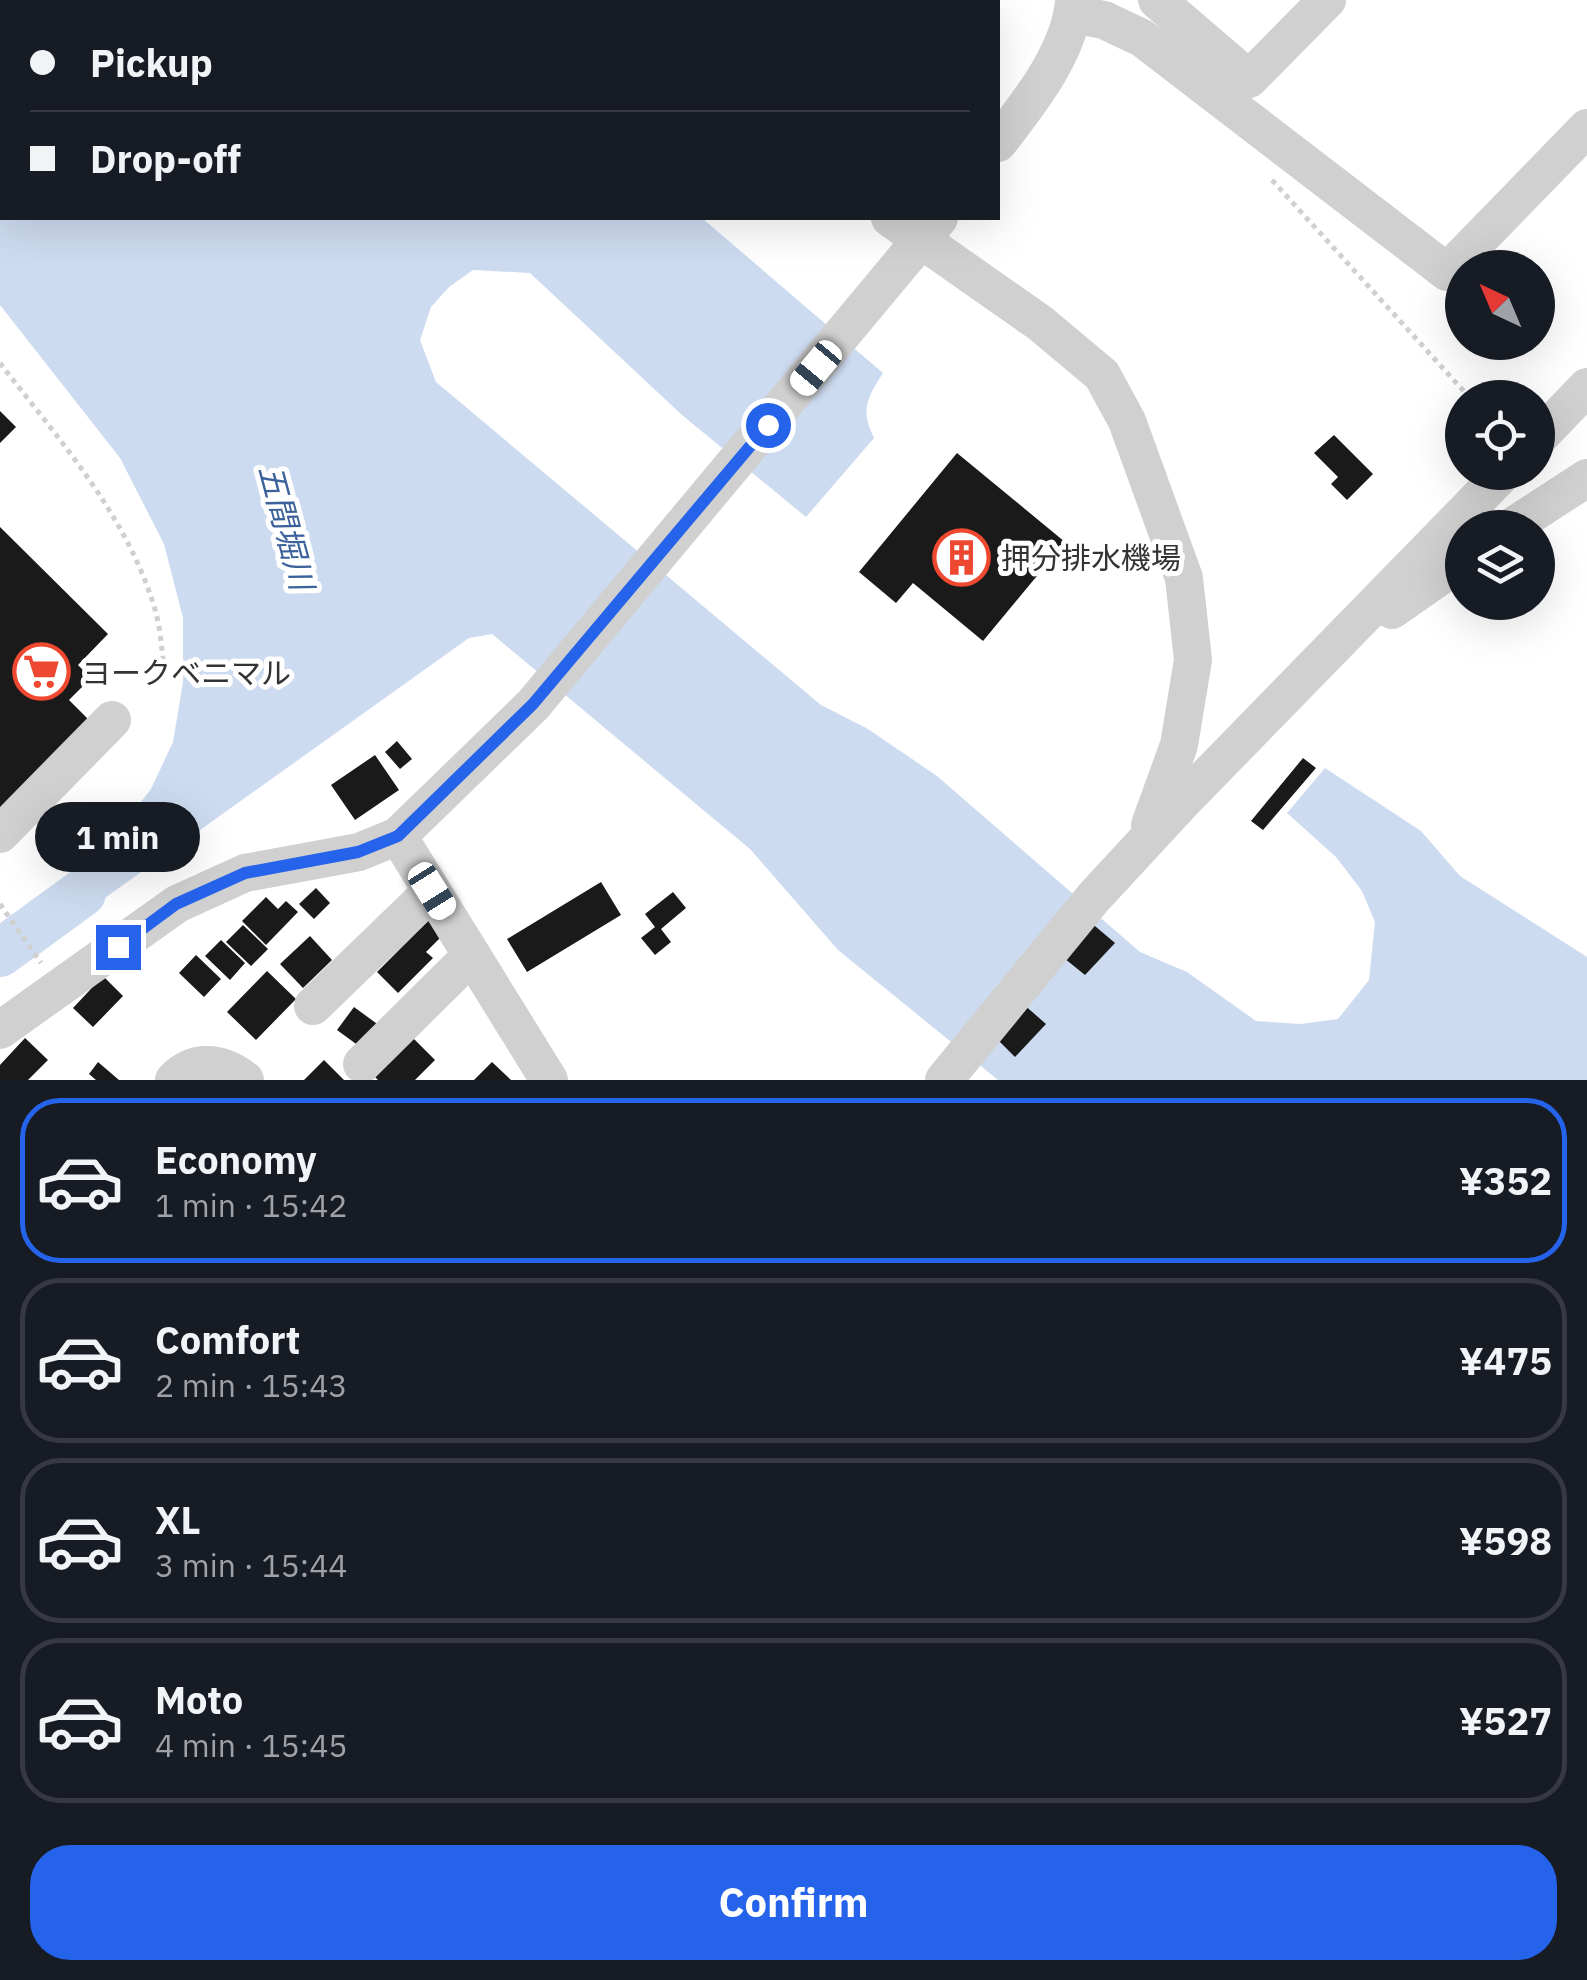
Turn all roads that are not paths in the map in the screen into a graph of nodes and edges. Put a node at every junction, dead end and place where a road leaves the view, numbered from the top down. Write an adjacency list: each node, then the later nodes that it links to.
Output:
1 (1157, 0): 2 (street)
2 (1327, 0)
3 (1074, 7): 4 (street); 5 (street)
4 (1587, 128)
5 (1000, 140)
6 (894, 220): 7 (street)
7 (924, 236): 15 (street); 20 (street)
8 (1587, 387): 9 (street)
9 (1555, 420)
10 (1587, 478): 12 (street)
11 (1486, 490): 14 (street)
12 (1538, 510)
13 (1445, 573): 14 (street)
14 (1308, 669): 20 (street)
15 (526, 711): 17 (street); 19 (street)
16 (112, 720): 18 (street)
17 (416, 790)
18 (0, 834)
19 (398, 836): 21 (street); 24 (street)
20 (1142, 845): 26 (street)
21 (432, 891): 22 (street); 23 (street)
22 (472, 955): 25 (street); 29 (street)
23 (313, 1006)
24 (0, 1030)
25 (362, 1064)
26 (952, 1068)
27 (244, 1079): 28 (street)
28 (174, 1080)
29 (548, 1080)

